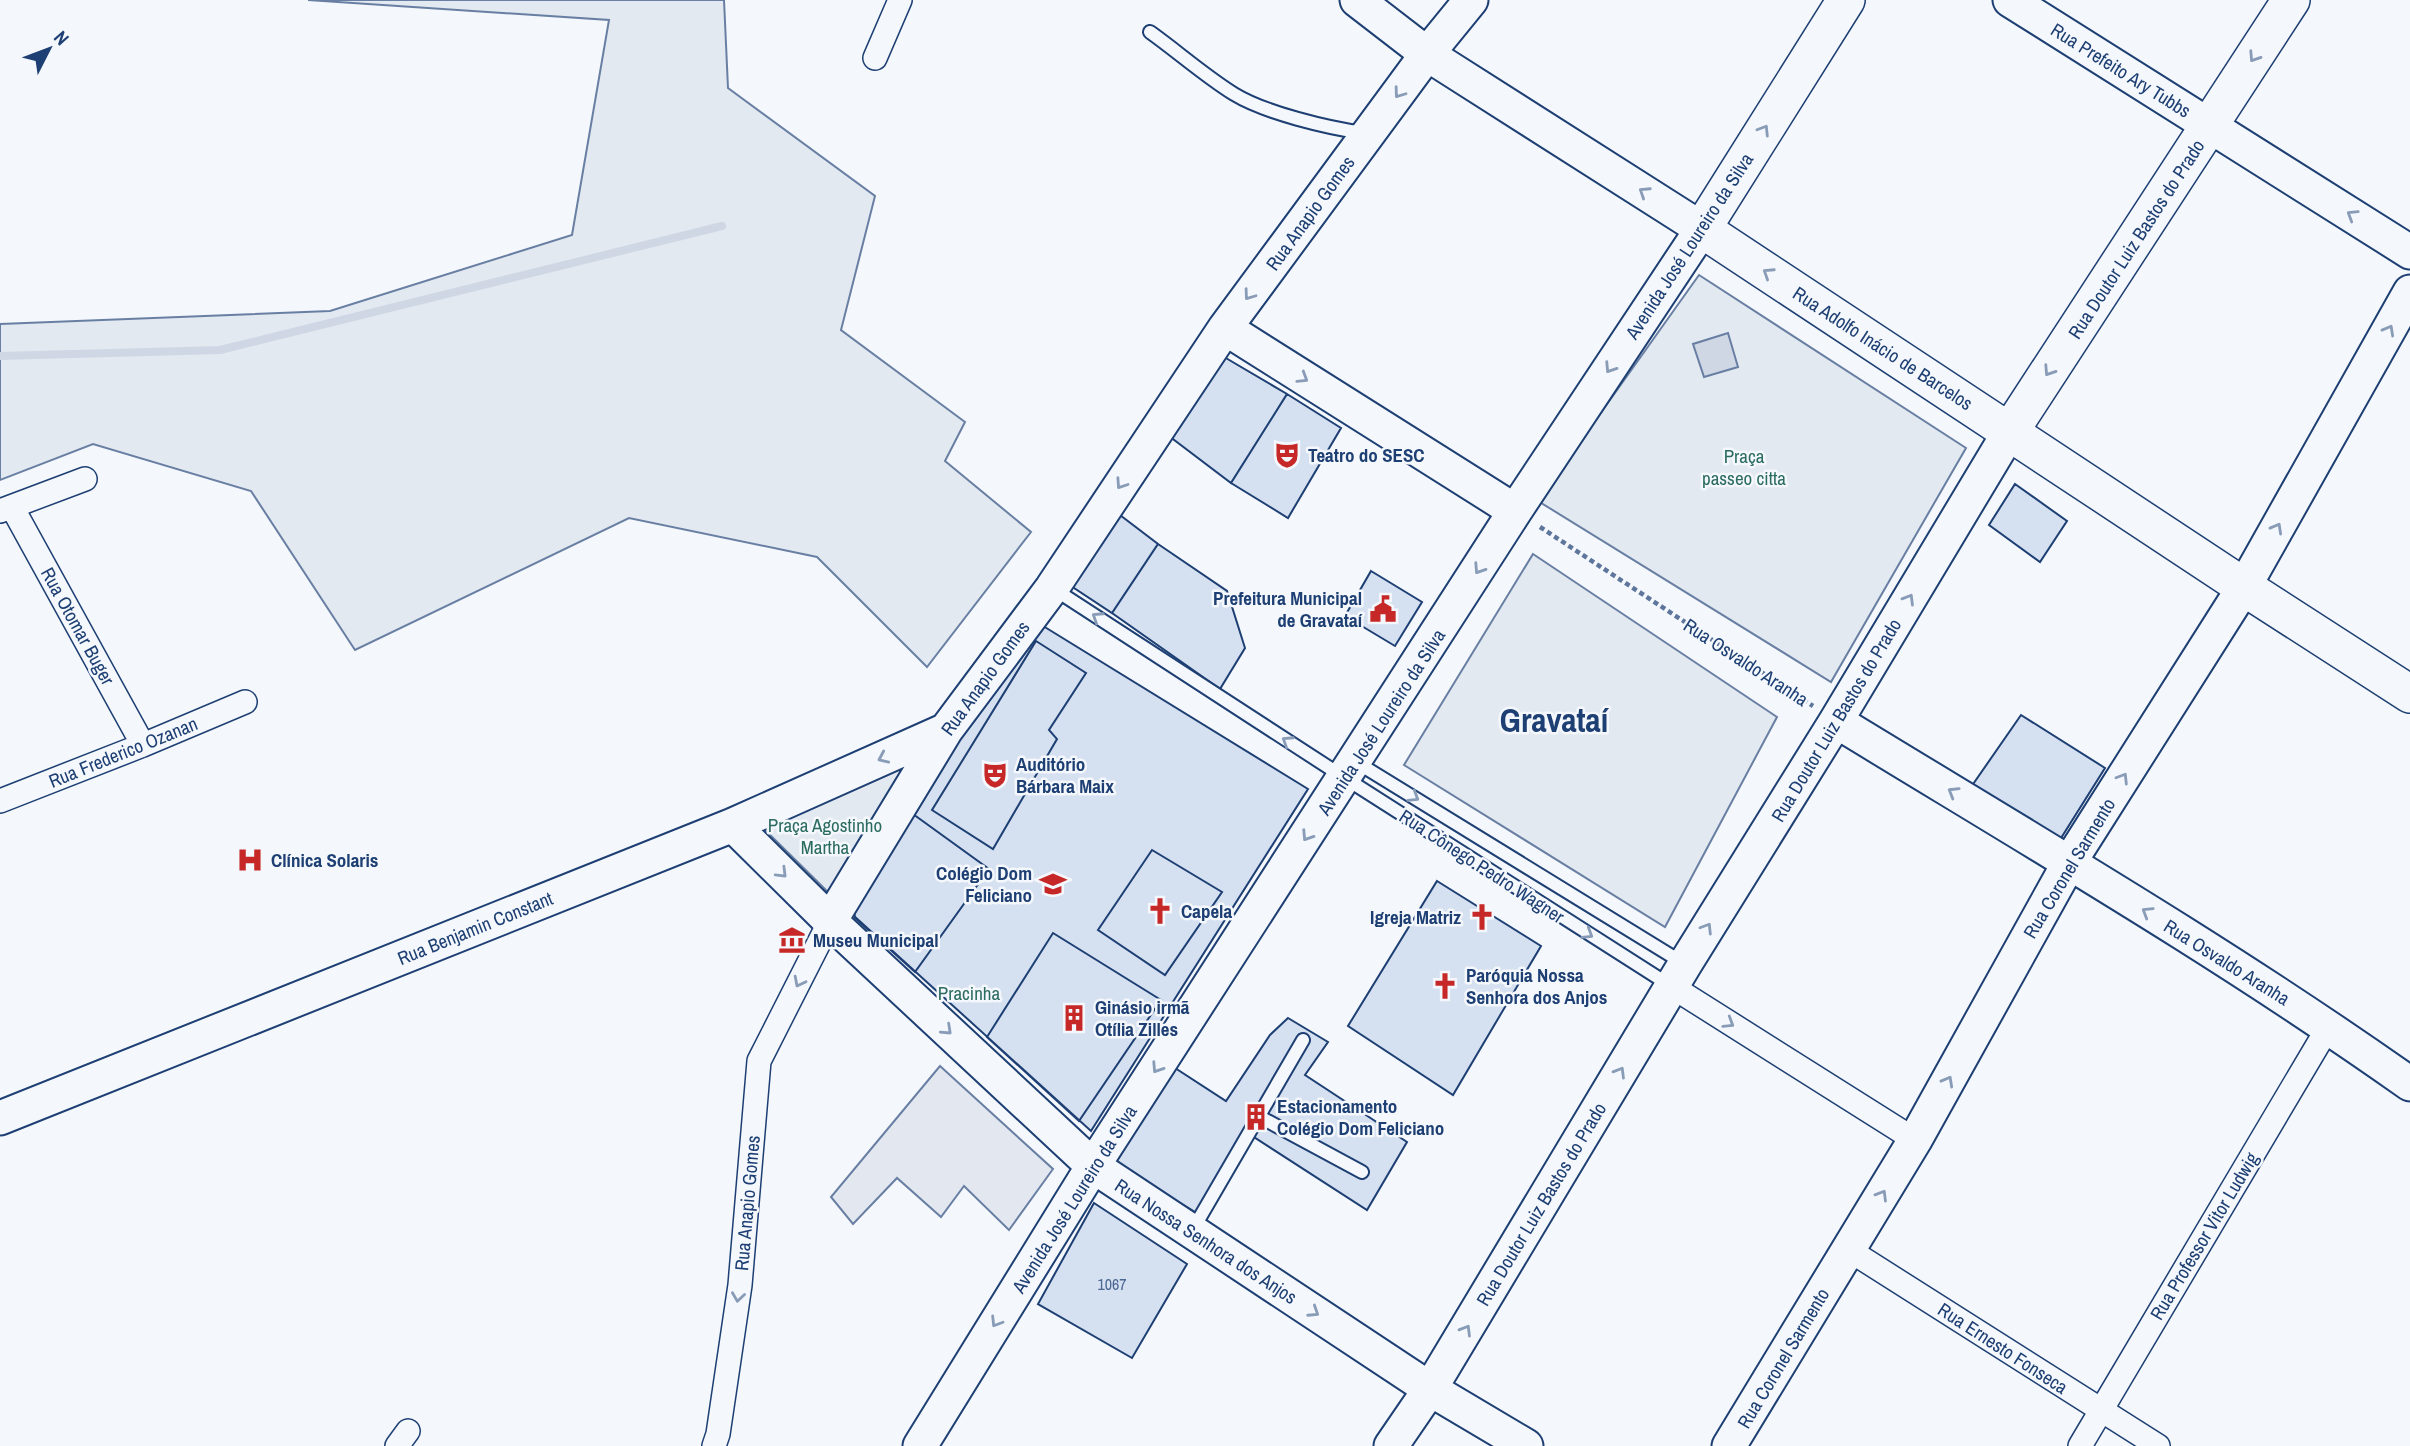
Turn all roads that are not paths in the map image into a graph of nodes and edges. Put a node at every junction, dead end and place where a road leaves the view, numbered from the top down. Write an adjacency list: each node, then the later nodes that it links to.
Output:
1 (900, 0): 9 (street)
2 (1357, 0): 8 (street, Rua Adolfo Inácio de Barcelos)
3 (1471, 0): 8 (street, Rua Anapio Gomes)
4 (1846, 0): 12 (main road, Avenida José Loureiro da Silva, one-way to 4)
5 (2010, 0): 10 (street, Rua Prefeito Ary Tubbs)
6 (2291, 0): 10 (main road, Rua Doutor Luiz Bastos do Prado, one-way to 10)
7 (1150, 32): 11 (lane)
8 (1427, 54): 11 (street, Rua Anapio Gomes, one-way to 11); 12 (street, Rua Adolfo Inácio de Barcelos, one-way to 8)
9 (875, 58)
10 (2210, 125): 13 (street, Rua Prefeito Ary Tubbs, one-way to 10); 16 (main road, Rua Doutor Luiz Bastos do Prado, one-way to 16)
11 (1368, 134): 15 (street, Rua Anapio Gomes, one-way to 15)
12 (1702, 229): 16 (main road, Rua Adolfo Inácio de Barcelos, one-way to 12); 19 (street, Avenida José Loureiro da Silva, one-way to 19)
13 (2410, 251)
14 (2410, 292): 21 (street, Rua Coronel Sarmento, one-way to 14)
15 (1225, 328): 19 (street, one-way to 19); 20 (street, Rua Anapio Gomes, one-way to 20)
16 (2010, 431): 21 (main road, Rua Adolfo Inácio de Barcelos); 24 (street, Rua Doutor Luiz Bastos do Prado, one-way to 16)
17 (85, 479): 18 (street)
18 (6, 509): 26 (street, Rua Otomar Buger)
19 (1515, 511): 27 (street, Avenida José Loureiro da Silva, one-way to 27)
20 (1052, 587): 25 (street, Rua Anapio Gomes); 27 (lane, Rua Cônego Pedro Wagner, one-way to 20)
21 (2244, 587): 22 (main road, Rua Adolfo Inácio de Barcelos); 30 (street, Rua Coronel Sarmento, one-way to 21)
22 (2410, 694)
23 (245, 702): 26 (street, Rua Frederico Ozanan)
24 (1836, 721): 30 (street, Rua Osvaldo Aranha, one-way to 24); 32 (street, Rua Doutor Luiz Bastos do Prado, one-way to 24)
25 (946, 730): 29 (street, Rua Benjamin Constant, one-way to 29); 31 (street, Rua Anapio Gomes)
26 (143, 745): 28 (street, Rua Frederico Ozanan)
27 (1350, 770): 32 (lane, Rua Cônego Pedro Wagner, one-way to 32); 32 (lane, Rua Cônego Pedro Wagner, one-way to 32); 39 (street, Avenida José Loureiro da Silva, one-way to 39)
28 (0, 801)
29 (733, 825): 31 (street, Rua Nossa Senhora dos Anjos, one-way to 31); 37 (street, Rua Benjamin Constant)
30 (2069, 863): 33 (street, Rua Osvaldo Aranha, one-way to 30); 38 (street, Rua Coronel Sarmento, one-way to 30)
31 (831, 921): 39 (street, Rua Nossa Senhora dos Anjos, one-way to 39); 45 (street, Rua Anapio Gomes, one-way to 45)
32 (1678, 975): 38 (street, Rua Cônego Pedro Wagner, one-way to 38); 43 (street, Rua Doutor Luiz Bastos do Prado, one-way to 32)
33 (2329, 1026): 35 (street, Rua Osvaldo Aranha); 44 (street, Rua Professor Vitor Ludwig)
34 (1303, 1041): 36 (lane)
35 (2410, 1084)
36 (1260, 1117): 40 (lane); 41 (lane)
37 (0, 1118)
38 (1914, 1140): 42 (street, Rua Coronel Sarmento, one-way to 38)
39 (1093, 1167): 41 (street, Rua Nossa Senhora dos Anjos); 46 (street, Avenida José Loureiro da Silva, one-way to 46)
40 (1362, 1172)
41 (1191, 1231): 43 (street, Rua Nossa Senhora dos Anjos, one-way to 43)
42 (1849, 1250): 44 (street, Rua Ernesto Fonseca); 49 (street, Rua Coronel Sarmento)
43 (1430, 1389): 47 (street, Rua Doutor Luiz Bastos do Prado); 48 (street, Rua Nossa Senhora dos Anjos)
44 (2101, 1410): 50 (street, Rua Professor Vitor Ludwig); 51 (street, Rua Ernesto Fonseca)
45 (714, 1446)
46 (920, 1446)
47 (1391, 1446)
48 (1526, 1446)
49 (1729, 1446)
50 (2080, 1446)
51 (2158, 1446)

